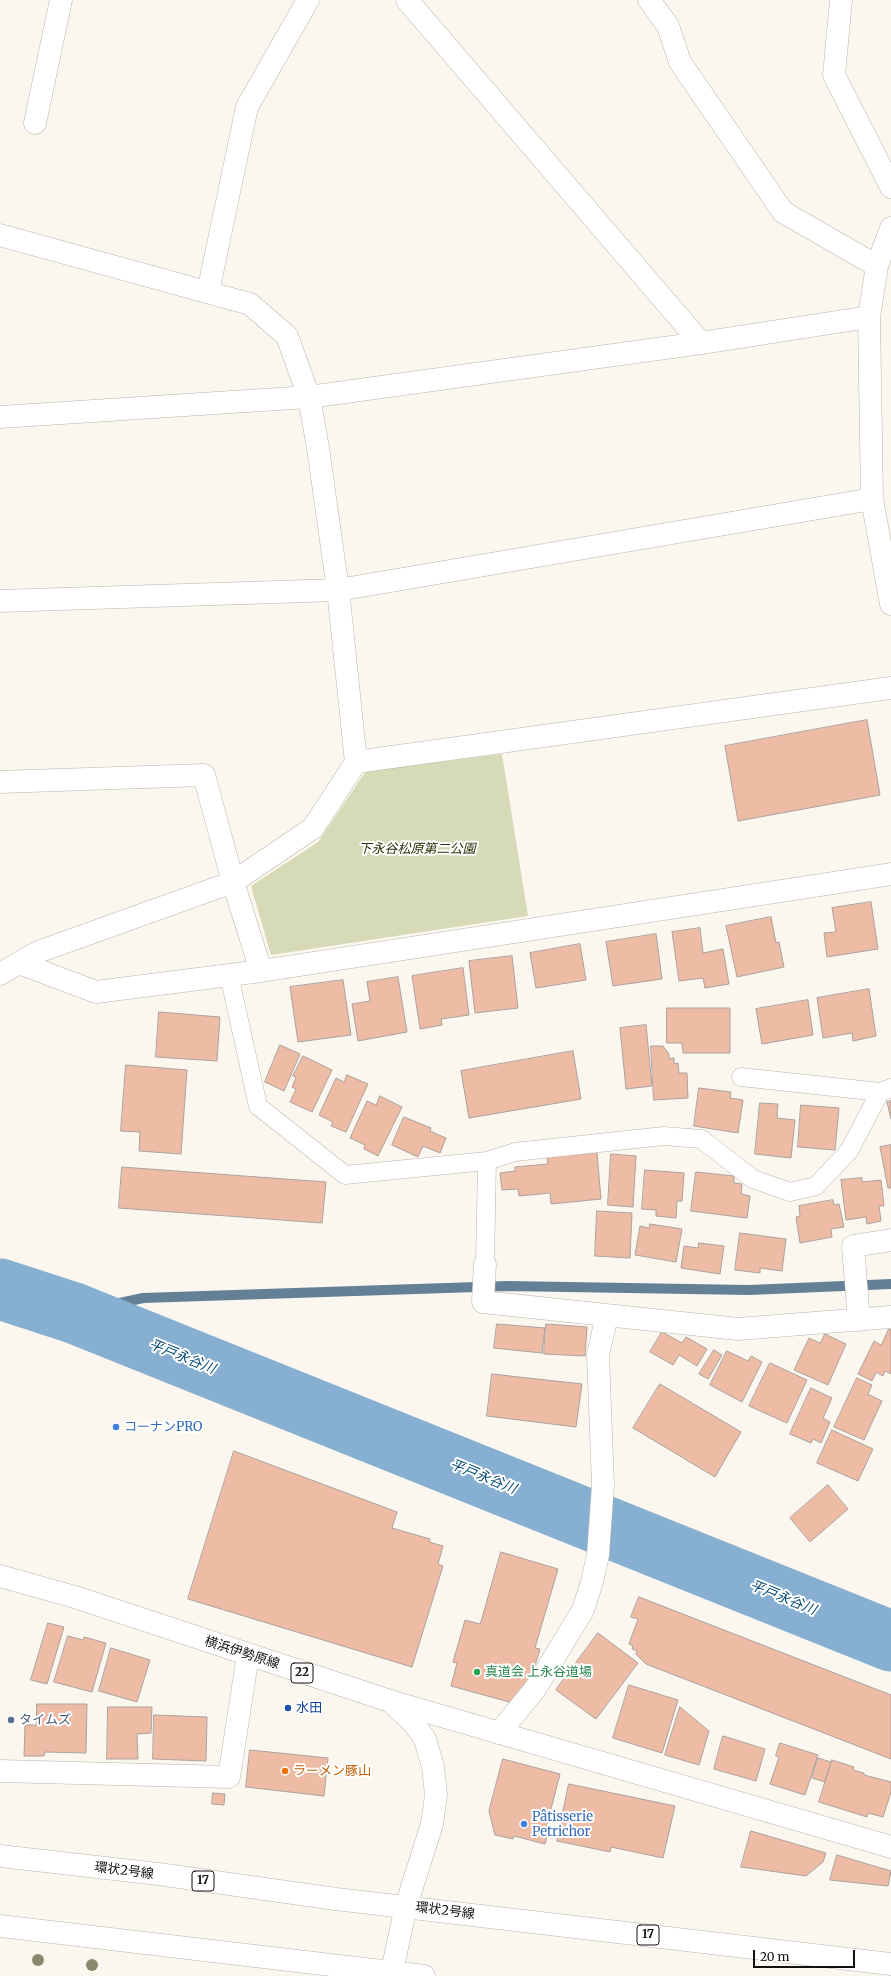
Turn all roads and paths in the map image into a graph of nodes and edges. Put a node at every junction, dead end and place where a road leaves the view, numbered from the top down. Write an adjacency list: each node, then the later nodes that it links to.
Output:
1 (61, 0): 6 (street)
2 (308, 0): 11 (street)
3 (407, 0): 13 (street)
4 (649, 0): 10 (street)
5 (841, 0): 7 (street)
6 (35, 124)
7 (891, 187)
8 (891, 228): 10 (street)
9 (0, 235): 11 (street)
10 (877, 266): 12 (street)
11 (208, 292): 14 (street)
12 (869, 317): 13 (street); 16 (street)
13 (701, 343): 14 (street)
14 (309, 397): 15 (street); 18 (street)
15 (0, 417)
16 (872, 499): 17 (street); 18 (street)
17 (888, 566): 20 (street)
18 (338, 590): 19 (street); 22 (street)
19 (0, 601)
20 (891, 604)
21 (891, 688): 22 (street)
22 (356, 762): 25 (street)
23 (0, 782): 25 (street)
24 (891, 874): 27 (street)
25 (233, 882): 26 (street); 27 (street)
26 (19, 963): 28 (street); 29 (street)
27 (261, 971): 29 (street)
28 (0, 974)
29 (229, 975): 32 (lane)
30 (741, 1077): 31 (lane)
31 (885, 1090): 32 (lane)
32 (487, 1161): 34 (lane)
33 (891, 1240): 35 (street)
34 (485, 1264): 36 (street)
35 (858, 1311): 36 (street); 37 (street)
36 (607, 1315): 41 (street)
37 (891, 1317)
38 (0, 1576): 39 (street, 横浜伊勢原線 / 22)
39 (248, 1655): 40 (street, 横浜伊勢原線 / 22); 42 (street)
40 (390, 1701): 41 (street); 45 (street, 横浜伊勢原線 / 22)
41 (499, 1733): 43 (street)
42 (0, 1771)
43 (891, 1847)
44 (0, 1856): 45 (street, 環状2号線 / 17)
45 (406, 1906): 47 (street, 環状2号線 / 17); 48 (street, 横浜伊勢原線 / 22)
46 (0, 1926): 48 (street)
47 (891, 1964)
48 (391, 1973): 49 (street)
49 (424, 1976)

